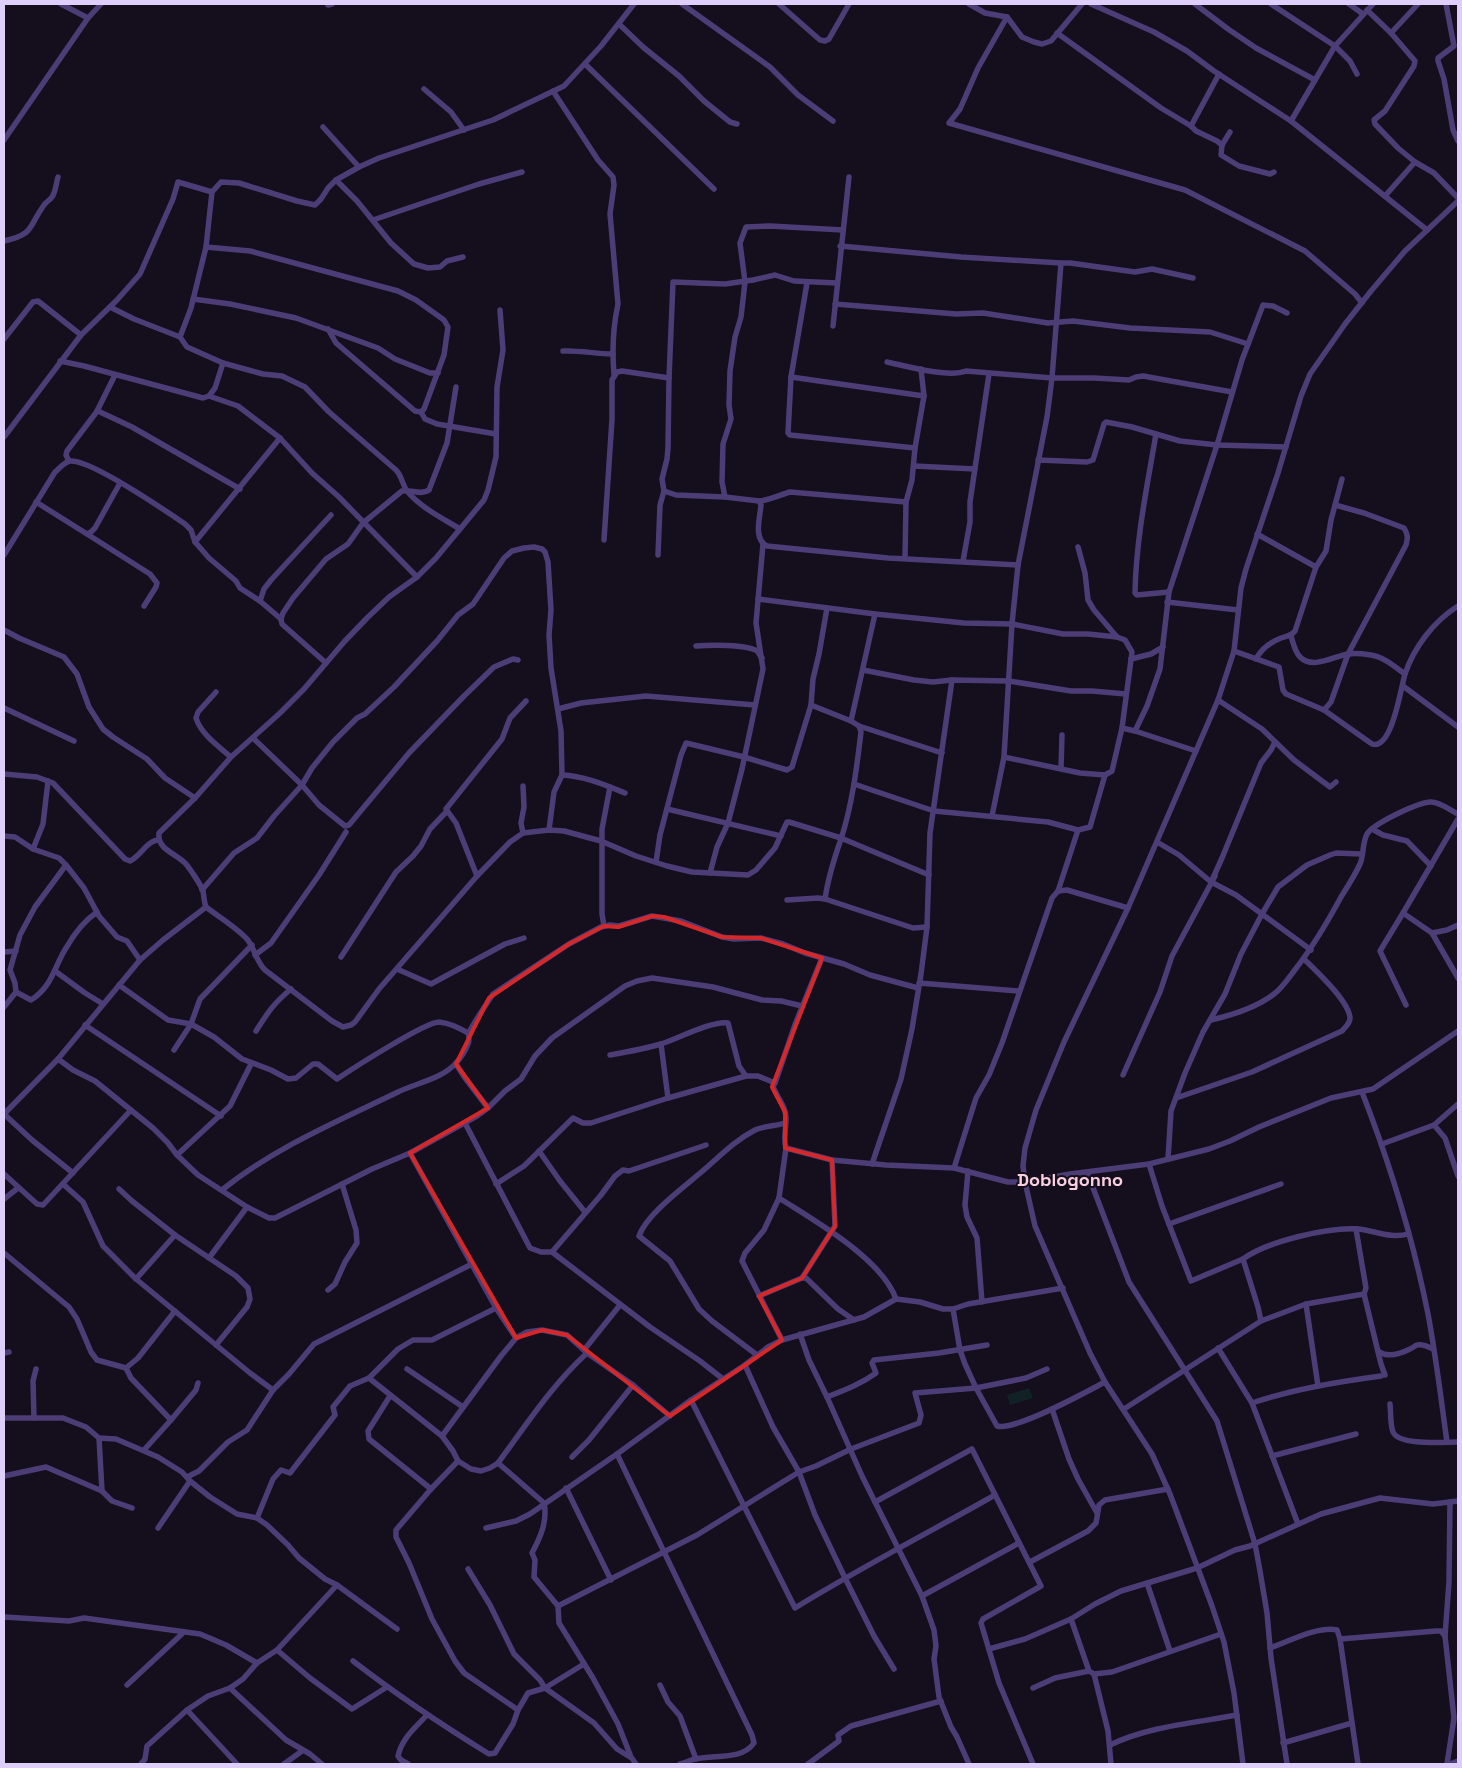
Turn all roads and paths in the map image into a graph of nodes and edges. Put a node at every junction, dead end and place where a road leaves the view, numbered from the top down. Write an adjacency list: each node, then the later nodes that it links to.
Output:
1 (61, 4): 20 (street)
2 (101, 4): 20 (street)
3 (328, 4): 4 (street)
4 (332, 4)
5 (634, 4): 21 (street)
6 (682, 4): 32 (street)
7 (779, 4): 8 (street)
8 (849, 4)
9 (969, 4): 19 (street)
10 (1082, 4): 22 (street)
11 (1091, 4): 27 (street)
12 (1195, 4): 29 (street)
13 (1271, 4): 25 (street)
14 (1349, 4): 18 (street)
15 (1373, 4): 18 (street)
16 (1418, 4): 23 (street)
17 (1446, 4): 24 (street)
18 (1365, 12): 23 (street); 25 (street)
19 (1007, 17): 22 (street); 66 (street)
20 (88, 18): 39 (street)
21 (619, 24): 26 (street); 34 (street)
22 (1057, 33): 35 (street)
23 (1391, 33): 42 (street)
24 (1456, 44): 40 (street)
25 (1335, 46): 28 (street); 29 (street)
26 (585, 64): 31 (street); 49 (street)
27 (1220, 74): 33 (street); 35 (street)
28 (1357, 74)
29 (1315, 80): 33 (street)
30 (424, 89): 37 (street)
31 (553, 91): 37 (street); 79 (street)
32 (834, 121)
33 (1291, 121): 51 (street)
34 (737, 124)
35 (1191, 126): 41 (street)
36 (323, 127): 43 (street)
37 (464, 130): 43 (street)
38 (1230, 132): 41 (street)
39 (4, 140)
40 (1458, 141)
41 (1222, 145): 45 (street)
42 (1415, 162): 51 (street); 52 (street)
43 (359, 167): 48 (street)
44 (522, 172): 53 (street)
45 (1274, 172)
46 (58, 177): 56 (street)
47 (849, 177): 54 (street)
48 (336, 180): 50 (street); 53 (street)
49 (714, 189)
50 (212, 192): 58 (street); 68 (street)
51 (1386, 196): 55 (street)
52 (1458, 200): 55 (street)
53 (373, 220): 59 (street)
54 (843, 230): 57 (street); 62 (street)
55 (1427, 230): 66 (street)
56 (4, 240)
57 (840, 246): 60 (street); 64 (street)
58 (206, 247): 65 (street); 84 (street)
59 (462, 257)
60 (1061, 263): 61 (street); 71 (street)
61 (1193, 278)
62 (745, 282): 63 (street); 89 (street); 114 (street)
63 (807, 283): 64 (street); 88 (street)
64 (837, 283): 67 (street)
65 (193, 299): 73 (street); 75 (street)
66 (1362, 303): 103 (street)
67 (835, 304): 71 (street); 72 (street)
68 (110, 307): 74 (street); 75 (street)
69 (500, 310): 98 (street)
70 (1288, 313): 77 (street)
71 (1056, 322): 77 (street); 90 (street)
72 (833, 326)
73 (328, 329): 84 (street); 96 (street)
74 (81, 335): 76 (street); 80 (street)
75 (180, 337): 81 (street)
76 (4, 339)
77 (1248, 344): 92 (street)
78 (563, 351): 79 (street)
79 (612, 354): 86 (street)
80 (60, 361): 85 (street); 100 (street)
81 (223, 362): 93 (street); 112 (street)
82 (887, 362): 83 (street)
83 (920, 369): 87 (street); 94 (street)
84 (438, 373): 96 (street)
85 (114, 374): 93 (street); 95 (street)
86 (614, 374): 89 (street); 124 (street)
87 (989, 374): 90 (street); 108 (street)
88 (791, 377): 94 (street); 104 (street)
89 (669, 378): 113 (street)
90 (1052, 378): 92 (street); 105 (street)
91 (456, 387): 97 (street)
92 (1232, 392): 102 (street)
93 (209, 396): 101 (street)
94 (924, 396): 104 (street)
95 (97, 411): 106 (street); 111 (street)
96 (420, 412): 97 (street)
97 (449, 426): 98 (street); 112 (street)
98 (496, 434): 121 (street)
99 (1156, 434): 102 (street); 105 (street); 135 (street)
100 (4, 436)
101 (280, 438): 111 (street); 120 (street)
102 (1217, 445): 103 (street); 135 (street)
103 (1286, 447): 123 (street)
104 (915, 448): 107 (street)
105 (1038, 460): 132 (street)
106 (69, 461): 110 (street); 116 (street)
107 (914, 466): 108 (street); 117 (street)
108 (975, 469): 131 (street)
109 (1342, 480): 118 (street)
110 (120, 483): 122 (street); 125 (street)
111 (240, 489): 125 (street)
112 (407, 490): 120 (street); 121 (street)
113 (664, 492): 114 (street); 129 (street)
114 (725, 497): 126 (street)
115 (760, 501): 117 (street)
116 (36, 502): 122 (street); 128 (street)
117 (906, 502): 130 (street)
118 (1335, 505): 133 (street); 152 (street)
119 (331, 515): 137 (street)
120 (363, 523): 134 (street); 144 (street)
121 (460, 529): 134 (street)
122 (87, 534): 139 (street)
123 (1257, 534): 133 (street); 142 (street)
124 (604, 540)
125 (195, 542): 137 (street)
126 (763, 544): 130 (street); 136 (street)
127 (1078, 547): 148 (street)
128 (4, 555)
129 (658, 555)
130 (905, 558): 131 (street)
131 (963, 561): 132 (street)
132 (1018, 565): 145 (street)
133 (1316, 567): 147 (street)
134 (418, 577): 157 (street)
135 (1169, 592): 138 (street)
136 (758, 598): 141 (street); 153 (street)
137 (260, 601): 144 (street)
138 (1167, 602): 142 (street); 150 (street)
139 (144, 606)
140 (1458, 606): 159 (street)
141 (827, 608): 143 (street); 168 (street)
142 (1238, 610): 151 (street)
143 (875, 614): 145 (street); 158 (street)
144 (281, 619): 157 (street)
145 (1012, 624): 148 (street); 161 (street)
146 (4, 630): 197 (street)
147 (1291, 636): 152 (street); 154 (street)
148 (1117, 637): 155 (street)
149 (696, 646): 153 (street)
150 (1163, 647): 155 (street); 176 (street)
151 (1234, 651): 154 (street); 165 (street)
152 (1348, 654): 159 (street); 171 (street)
153 (763, 658): 167 (street)
154 (1256, 658): 171 (street)
155 (1131, 659): 164 (street)
156 (518, 660): 193 (street)
157 (326, 664): 178 (street)
158 (863, 670): 160 (street); 172 (street)
159 (1405, 674): 162 (street)
160 (952, 680): 161 (street); 182 (street)
161 (1009, 681): 164 (street); 185 (street)
162 (1403, 686): 171 (street); 174 (street)
163 (216, 692): 183 (street)
164 (1126, 694): 175 (street)
165 (1218, 700): 180 (street); 181 (street)
166 (526, 701): 199 (street)
167 (755, 705): 170 (street); 184 (street)
168 (811, 706): 172 (street); 184 (street)
169 (4, 708): 179 (street)
170 (558, 709): 188 (street); 193 (street)
171 (1324, 710)
172 (852, 722): 173 (street)
173 (860, 726): 182 (street); 192 (street)
174 (1458, 727)
175 (1122, 728): 176 (street); 189 (street)
176 (1135, 731): 181 (street)
177 (1062, 735): 186 (street)
178 (253, 738): 183 (street); 193 (street)
179 (74, 741)
180 (1276, 742): 191 (street); 224 (street)
181 (1196, 751): 215 (street)
182 (942, 753): 200 (street)
183 (231, 757): 197 (street)
184 (744, 757): 198 (street); 204 (street)
185 (1004, 757): 186 (street); 202 (street)
186 (1061, 768): 189 (street)
187 (4, 774): 190 (street)
188 (562, 775): 195 (street); 206 (street)
189 (1105, 775): 207 (street)
190 (48, 781): 213 (street); 216 (street)
191 (1336, 782)
192 (854, 784): 200 (street); 212 (street)
193 (302, 785): 225 (street)
194 (523, 786): 209 (street)
195 (610, 788): 196 (street); 214 (street)
196 (625, 793)
197 (194, 798): 213 (street)
198 (667, 810): 204 (street); 218 (street)
199 (447, 811): 223 (street); 244 (street)
200 (934, 811): 202 (street); 222 (street)
201 (1458, 814): 205 (street)
202 (992, 816): 207 (street)
203 (1458, 819): 220 (street)
204 (728, 823): 211 (street); 221 (street)
205 (1372, 829): 217 (street); 220 (street)
206 (549, 830): 209 (street); 214 (street)
207 (1078, 830): 226 (street)
208 (346, 832): 243 (street)
209 (523, 833): 223 (street)
210 (4, 836): 216 (street)
211 (782, 836): 212 (street); 221 (street)
212 (841, 838): 222 (street); 227 (street)
213 (159, 840): 225 (street)
214 (602, 841): 218 (street); 235 (street)
215 (1157, 842): 224 (street); 230 (street)
216 (33, 849): 219 (street)
217 (1362, 854): 233 (street); 240 (street)
218 (656, 862): 221 (street)
219 (66, 865): 231 (street); 241 (street)
220 (1431, 866): 232 (street)
221 (710, 873)
222 (929, 875): 236 (street)
223 (477, 876): 248 (street)
224 (1213, 880): 233 (street); 272 (street)
225 (202, 890): 229 (street)
226 (1058, 891): 230 (street); 254 (street)
227 (825, 898): 228 (street); 236 (street)
228 (787, 900)
229 (206, 907): 239 (street); 247 (street)
230 (1128, 908): 302 (street)
231 (97, 912): 247 (street); 249 (street)
232 (1403, 913): 237 (street); 257 (street)
233 (1262, 914): 240 (street); 260 (street)
234 (1458, 925): 237 (street)
235 (604, 926): 245 (street); 265 (street)
236 (927, 927): 252 (street)
237 (1432, 933): 250 (street)
238 (524, 938): 248 (street)
239 (252, 945): 243 (street); 261 (street)
240 (1311, 950): 246 (street)
241 (16, 951): 242 (street); 255 (street)
242 (4, 952)
243 (255, 955): 253 (street)
244 (341, 957)
245 (822, 958): 252 (street); 259 (street)
246 (1304, 959): 260 (street); 277 (street)
247 (140, 960): 251 (street)
248 (397, 969): 253 (street)
249 (55, 971): 255 (street); 256 (street)
250 (1458, 978)
251 (120, 985): 256 (street); 261 (street)
252 (919, 985): 254 (street); 294 (street)
253 (291, 989): 264 (street)
254 (1019, 991): 296 (street)
255 (16, 992): 258 (street)
256 (103, 1004): 262 (street)
257 (1406, 1005)
258 (4, 1006)
259 (802, 1006): 274 (street); 279 (street)
260 (1211, 1020): 277 (street)
261 (191, 1024): 267 (street); 270 (street)
262 (86, 1025): 269 (street); 282 (street)
263 (1458, 1030): 275 (street)
264 (256, 1031)
265 (468, 1033): 270 (street); 271 (street)
266 (661, 1044): 268 (street); 273 (street); 276 (street)
267 (174, 1050)
268 (610, 1055)
269 (58, 1059): 280 (street); 281 (street)
270 (250, 1064): 282 (street)
271 (456, 1064): 279 (street); 309 (street)
272 (1122, 1075)
273 (746, 1076): 274 (street); 276 (street)
274 (775, 1083): 284 (street)
275 (1362, 1092): 286 (street); 292 (street)
276 (668, 1098): 289 (street)
277 (1176, 1098): 292 (street)
278 (1458, 1104): 285 (street)
279 (488, 1108): 283 (street)
280 (131, 1110): 291 (street); 300 (street)
281 (4, 1114): 300 (street)
282 (221, 1116): 291 (street)
283 (465, 1123): 290 (street); 305 (street)
284 (785, 1123): 288 (street); 349 (street)
285 (1434, 1126): 286 (street); 299 (street)
286 (1382, 1144): 317 (street)
287 (706, 1145): 313 (street)
288 (786, 1148): 293 (street); 310 (street)
289 (539, 1151): 305 (street); 313 (street)
290 (410, 1153): 304 (street); 323 (street)
291 (177, 1156): 309 (street)
292 (1168, 1159): 295 (street)
293 (832, 1160): 294 (street); 316 (street)
294 (872, 1164): 296 (street)
295 (1149, 1164): 298 (street); 314 (street)
296 (954, 1168): 297 (street)
297 (968, 1171): 302 (street); 331 (street)
298 (1087, 1172): 302 (street); 354 (street)
299 (1457, 1172)
300 (73, 1173): 303 (street)
301 (4, 1174): 307 (street)
302 (1025, 1182): 326 (street)
303 (63, 1184): 307 (street); 325 (street)
304 (342, 1184): 312 (street); 327 (street)
305 (496, 1184): 319 (street)
306 (1281, 1184): 314 (street)
307 (18, 1188): 311 (street)
308 (119, 1190): 318 (street)
309 (222, 1190): 312 (street)
310 (779, 1198): 316 (street); 329 (street)
311 (4, 1200)
312 (247, 1207): 321 (street)
313 (585, 1212): 319 (street)
314 (1169, 1224): 322 (street)
315 (1356, 1229): 317 (street); 322 (street); 328 (street)
316 (831, 1232): 324 (street); 330 (street)
317 (1408, 1234): 345 (street)
318 (175, 1235): 321 (street); 325 (street)
319 (552, 1252): 333 (street)
320 (4, 1253): 351 (street)
321 (209, 1258): 342 (street)
322 (1243, 1259): 338 (street)
323 (472, 1264): 334 (street); 363 (street)
324 (802, 1278): 329 (street); 337 (street)
325 (136, 1279): 336 (street)
326 (1063, 1288): 331 (street); 358 (street)
327 (328, 1290)
328 (1364, 1294): 332 (street); 348 (street)
329 (758, 1296): 341 (street)
330 (896, 1299): 335 (street); 337 (street)
331 (982, 1302): 335 (street)
332 (1306, 1304): 338 (street); 361 (street)
333 (620, 1305): 347 (street); 357 (street)
334 (496, 1308): 340 (street); 356 (street)
335 (953, 1309): 346 (street)
336 (175, 1311): 342 (street); 351 (street)
337 (854, 1320): 339 (street)
338 (1261, 1322): 344 (street)
339 (800, 1334): 341 (street); 365 (street)
340 (516, 1338): 347 (street); 369 (street)
341 (782, 1340): 349 (street)
342 (216, 1345): 363 (street)
343 (987, 1345): 346 (street)
344 (1218, 1348): 354 (street); 367 (street)
345 (1434, 1349): 348 (street); 379 (street)
346 (960, 1350): 362 (street); 365 (street)
347 (585, 1351): 360 (street); 387 (street)
348 (1378, 1351): 361 (street)
349 (757, 1355): 350 (street)
350 (745, 1364): 357 (street); 388 (street)
351 (126, 1368): 375 (street)
352 (36, 1369): 374 (street)
353 (407, 1369): 369 (street)
354 (1185, 1369): 371 (street); 408 (street)
355 (1047, 1370): 362 (street)
356 (369, 1378): 364 (street); 403 (street)
357 (723, 1379): 366 (street)
358 (1105, 1382): 370 (street); 371 (street)
359 (198, 1383): 375 (street)
360 (633, 1385): 372 (street); 385 (street)
361 (1318, 1386): 367 (street)
362 (976, 1388): 370 (street); 381 (street)
363 (273, 1390): 390 (street)
364 (390, 1396): 377 (street); 392 (street)
365 (828, 1397): 381 (street)
366 (691, 1400): 372 (street); 400 (street)
367 (1252, 1403): 384 (street)
368 (1390, 1404): 379 (street)
369 (463, 1408): 377 (street)
370 (1052, 1409): 402 (street)
371 (1124, 1409): 393 (street)
372 (670, 1416): 383 (street)
373 (4, 1418): 374 (street)
374 (34, 1418): 378 (street)
375 (171, 1420): 382 (street)
376 (1356, 1434): 384 (street)
377 (442, 1436): 386 (street)
378 (99, 1438): 382 (street); 394 (street)
379 (1447, 1442): 380 (street)
380 (1458, 1442)
381 (851, 1449): 388 (street); 397 (street)
382 (144, 1450): 390 (street)
383 (617, 1454): 391 (street); 410 (street)
384 (1272, 1456): 404 (street)
385 (572, 1457)
386 (458, 1461): 387 (street); 392 (street)
387 (498, 1462): 399 (street)
388 (799, 1472): 400 (street); 414 (street)
389 (4, 1476): 394 (street)
390 (189, 1479): 403 (street); 405 (street)
391 (566, 1488): 399 (street); 415 (street)
392 (431, 1489): 444 (street)
393 (1168, 1489): 402 (street); 412 (street)
394 (102, 1491): 401 (street)
395 (995, 1495): 397 (street); 407 (street); 409 (street)
396 (1458, 1501): 398 (street)
397 (876, 1502): 409 (street)
398 (1450, 1502): 404 (street); 425 (street)
399 (544, 1503): 406 (street); 419 (street)
400 (745, 1506): 410 (street); 414 (street)
401 (132, 1508)
402 (1097, 1513): 411 (street)
403 (257, 1518): 417 (street)
404 (1298, 1524): 408 (street)
405 (158, 1528)
406 (486, 1528)
407 (1019, 1543): 411 (street); 418 (street)
408 (1255, 1544): 412 (street); 427 (street)
409 (899, 1549): 414 (street); 418 (street)
410 (664, 1553): 415 (street); 452 (street)
411 (1030, 1562): 428 (street)
412 (1197, 1568): 416 (street); 424 (street)
413 (468, 1569): 440 (street)
414 (845, 1578): 434 (street)
415 (610, 1580): 419 (street)
416 (1147, 1583): 421 (street); 430 (street)
417 (337, 1585): 422 (street); 429 (street)
418 (922, 1596): 442 (street)
419 (558, 1606): 433 (street)
420 (4, 1617): 423 (street)
421 (1071, 1619): 428 (street); 435 (street)
422 (397, 1629)
423 (184, 1632): 432 (street); 436 (street)
424 (1221, 1634): 430 (street); 446 (street)
425 (1445, 1636): 426 (street); 468 (street)
426 (1340, 1639): 427 (street); 447 (street)
427 (1270, 1648): 448 (street)
428 (989, 1649): 463 (street)
429 (277, 1650): 432 (street); 438 (street)
430 (1170, 1651): 435 (street)
431 (353, 1661): 438 (street)
432 (257, 1663): 439 (street)
433 (584, 1664): 440 (street); 451 (street)
434 (894, 1670)
435 (1091, 1672): 441 (street); 449 (street)
436 (127, 1684)
437 (660, 1685): 452 (street)
438 (387, 1687): 445 (street)
439 (230, 1688): 443 (street); 450 (street)
440 (545, 1688): 444 (street); 451 (street)
441 (1033, 1688)
442 (941, 1701): 461 (street); 462 (street)
443 (187, 1710): 454 (street); 455 (street)
444 (518, 1710): 445 (street)
445 (427, 1715): 458 (street)
446 (1237, 1715): 449 (street); 465 (street)
447 (1352, 1723): 448 (street); 467 (street)
448 (1283, 1743): 466 (street)
449 (1110, 1745): 464 (street)
450 (302, 1751): 456 (street); 457 (street)
451 (631, 1757): 459 (street)
452 (696, 1759): 460 (street)
453 (1458, 1761): 468 (street)
454 (141, 1764)
455 (237, 1764)
456 (284, 1764)
457 (322, 1764)
458 (408, 1764)
459 (636, 1764)
460 (680, 1764)
461 (808, 1764)
462 (969, 1764)
463 (1033, 1764)
464 (1112, 1764)
465 (1243, 1764)
466 (1287, 1764)
467 (1358, 1764)
468 (1449, 1764)

